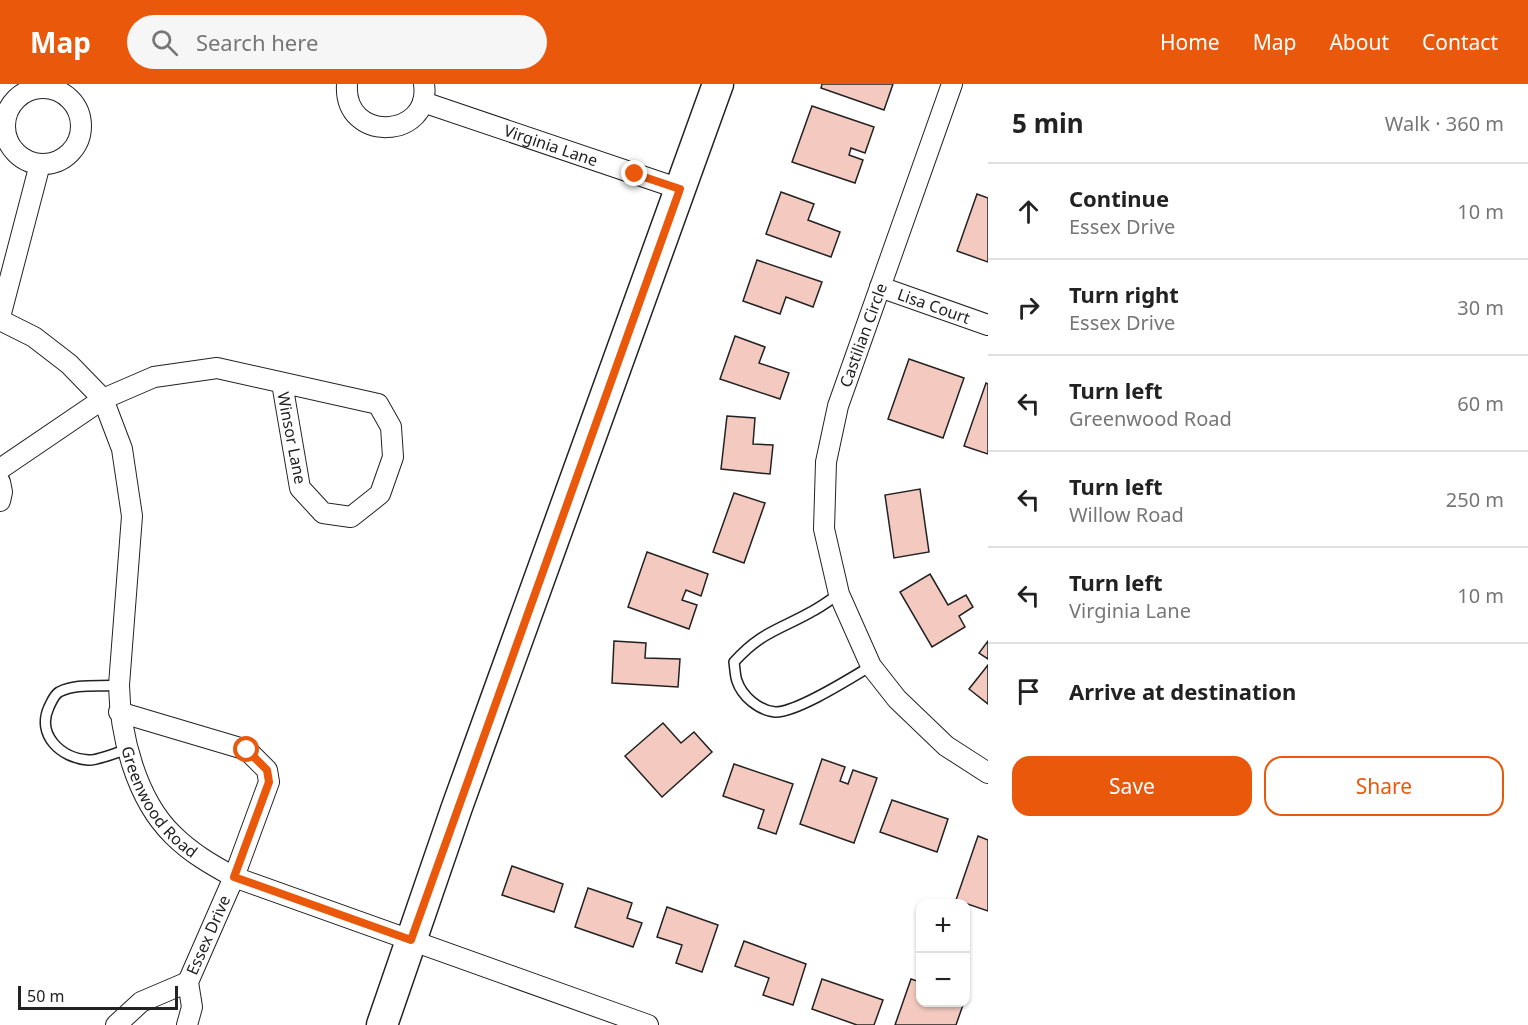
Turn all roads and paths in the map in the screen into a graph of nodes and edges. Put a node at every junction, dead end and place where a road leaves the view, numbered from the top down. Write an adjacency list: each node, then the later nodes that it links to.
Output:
1 (347, 84): 4 (street, Virginia Lane)
2 (718, 84): 6 (main road)
3 (952, 84): 7 (street, Castilian Circle)
4 (423, 93): 6 (street, Virginia Lane)
5 (40, 164): 8 (street)
6 (680, 189): 22 (main road)
7 (880, 287): 9 (street, Lisa Court); 15 (street, Castilian Circle)
8 (0, 319): 11 (street, Greenwood Road)
9 (988, 325)
10 (282, 383): 10 (street, Winsor Lane); 11 (street, Winsor Lane)
11 (103, 399): 12 (street, Winsor Lane); 17 (street, Greenwood Road)
12 (0, 469)
13 (0, 482): 14 (street)
14 (0, 501)
15 (838, 594): 16 (street, Castilian Circle); 16 (lane)
16 (871, 666): 20 (street, Castilian Circle)
17 (118, 685): 18 (street, Greenwood Road); 19 (lane)
18 (119, 712): 19 (street, Greenwood Road); 21 (street, Essex Drive)
19 (128, 749): 21 (street, Greenwood Road)
20 (988, 773)
21 (234, 877): 22 (street, Greenwood Road); 23 (street, Essex Drive)
22 (411, 940): 26 (main road); 27 (street, Greenwood Road)
23 (188, 982): 24 (street, Essex Drive); 25 (street, Essex Drive)
24 (116, 1025)
25 (187, 1025)
26 (382, 1025)
27 (648, 1025)

